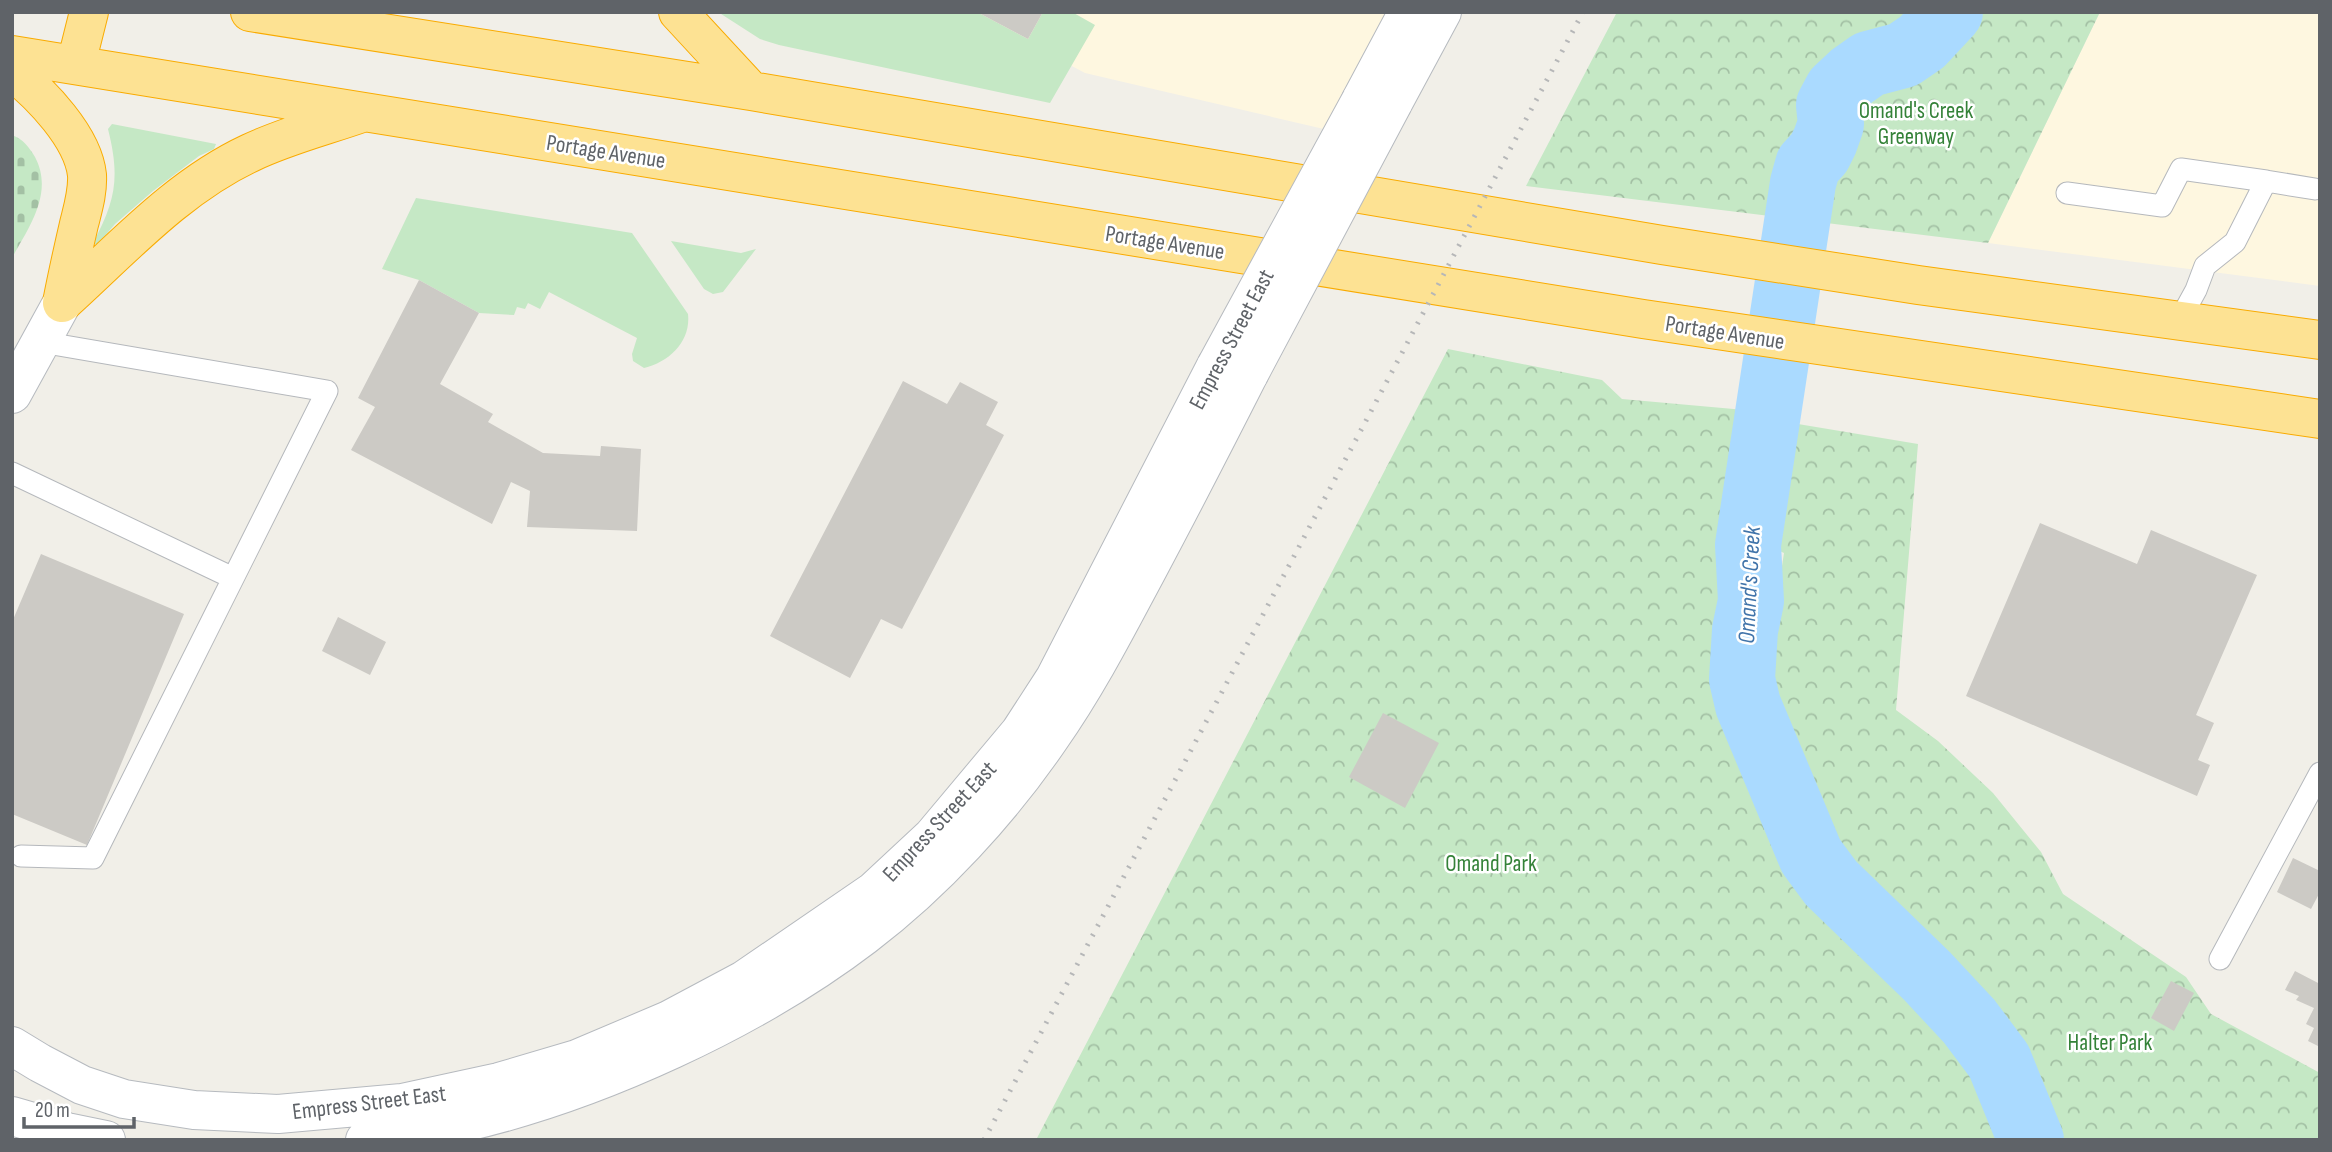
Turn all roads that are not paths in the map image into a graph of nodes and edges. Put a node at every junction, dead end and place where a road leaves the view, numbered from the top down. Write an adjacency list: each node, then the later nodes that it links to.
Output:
1 (89, 12): 8 (highway)
2 (250, 12): 6 (highway)
3 (678, 12): 10 (highway)
4 (1408, 12): 11 (main road, Empress Street East)
5 (1442, 12): 11 (main road, Empress Street East)
6 (326, 18): 10 (highway)
7 (12, 55): 8 (highway, Portage Avenue)
8 (76, 64): 12 (highway, Portage Avenue)
9 (12, 71): 16 (highway)
10 (751, 92): 17 (highway)
11 (1377, 101): 20 (main road, Empress Street East, bridge)
12 (364, 113): 16 (highway); 22 (highway, Portage Avenue)
13 (2266, 181): 14 (lane); 15 (lane); 17 (lane)
14 (2315, 189)
15 (2067, 193)
16 (62, 303): 19 (main road)
17 (2179, 321): 18 (highway)
18 (2320, 340)
19 (41, 342): 21 (main road); 24 (lane)
20 (1232, 370): 28 (main road, Empress Street East); 31 (main road, Empress Street East)
21 (12, 394)
22 (2320, 419)
23 (12, 473): 24 (lane)
24 (233, 578): 26 (lane)
25 (2320, 773): 27 (lane)
26 (21, 856)
27 (2220, 959)
28 (12, 1046)
29 (12, 1116): 30 (main road)
30 (106, 1140)
31 (365, 1140)

